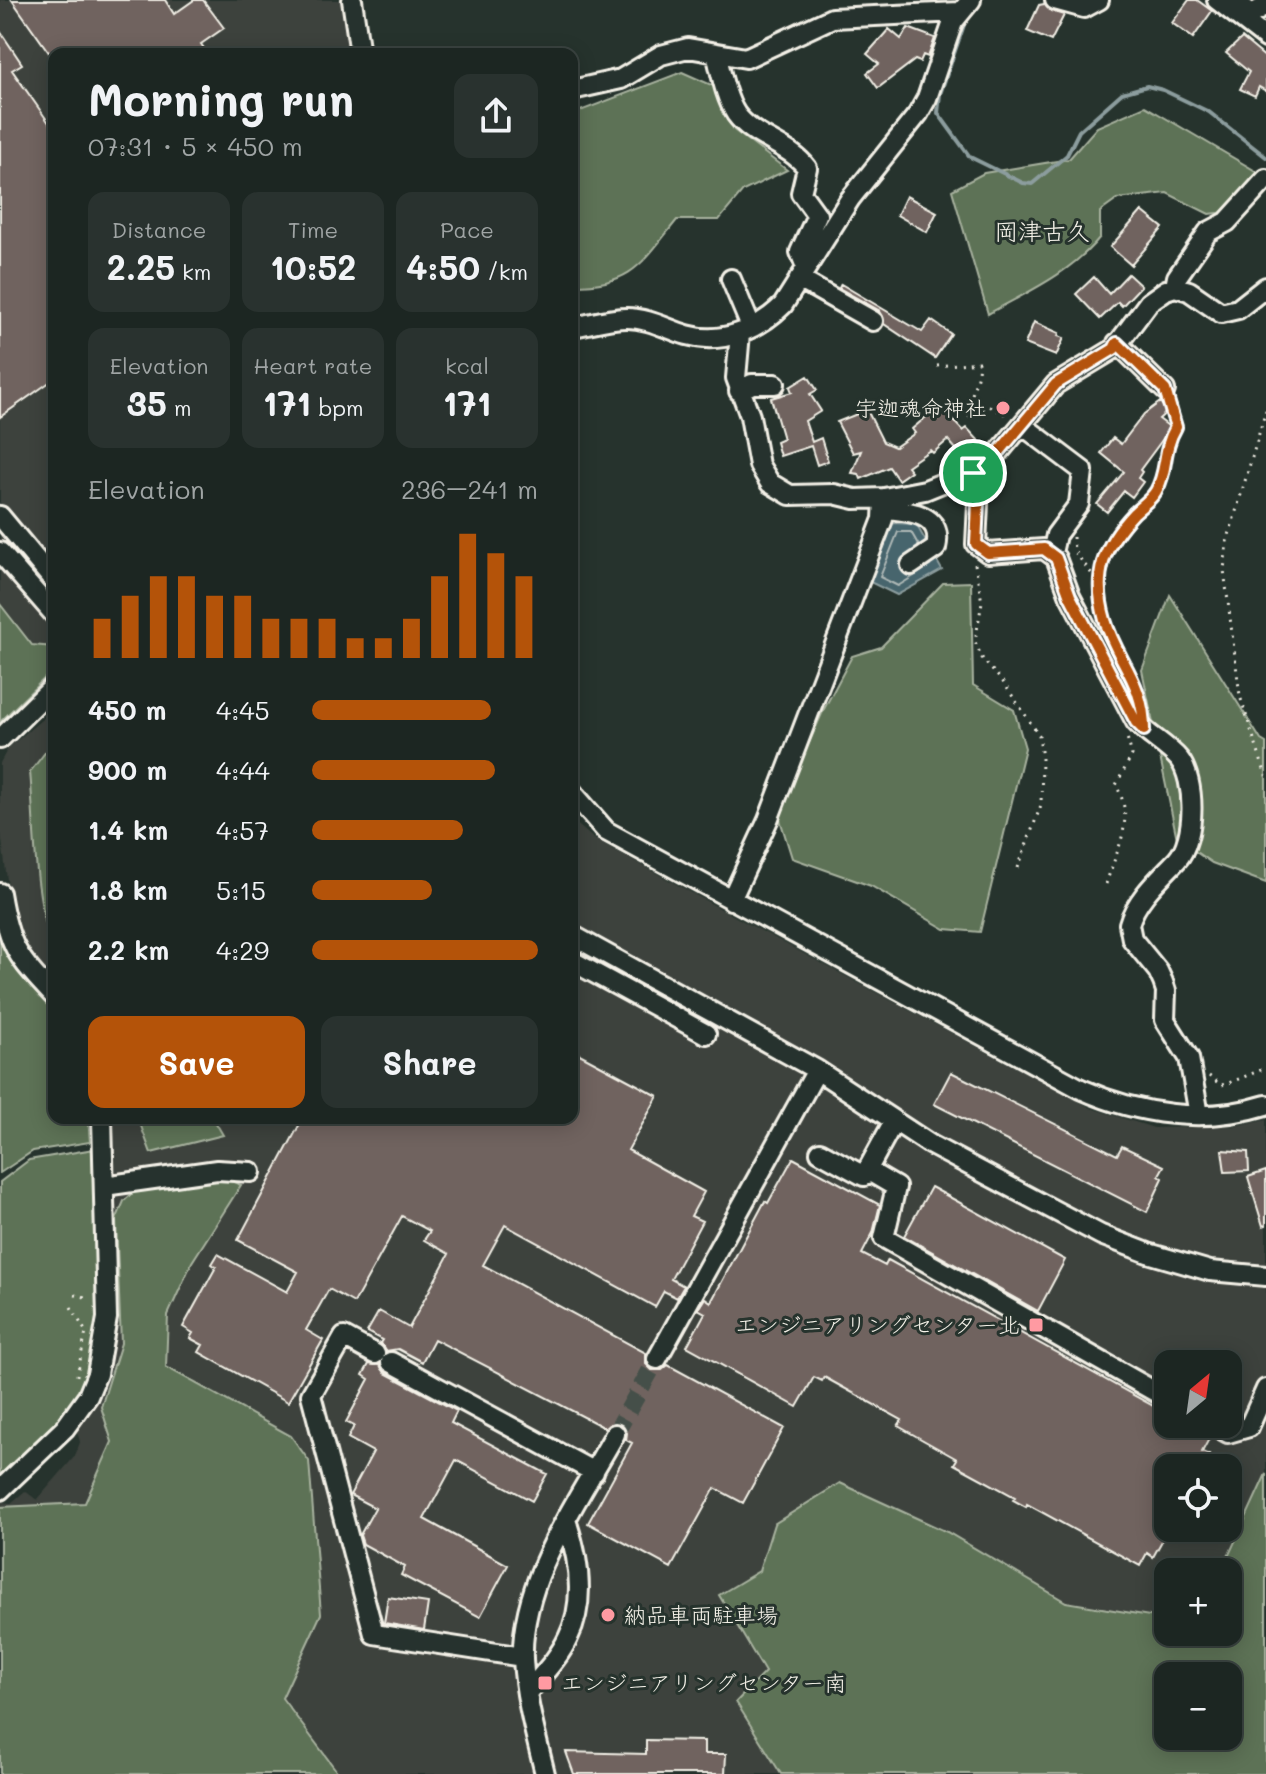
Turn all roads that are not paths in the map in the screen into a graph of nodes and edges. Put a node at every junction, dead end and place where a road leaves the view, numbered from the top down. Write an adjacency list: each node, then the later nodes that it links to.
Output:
1 (352, 0): 9 (street)
2 (1055, 0): 3 (street)
3 (1099, 0)
4 (1217, 0): 8 (street)
5 (1233, 0): 7 (street)
6 (965, 6): 10 (street); 14 (street)
7 (1266, 6)
8 (1266, 38)
9 (359, 48)
10 (716, 53): 11 (street); 14 (street)
11 (578, 89)
12 (1266, 179): 17 (street)
13 (1162, 269): 17 (street)
14 (802, 273): 18 (street); 20 (street)
15 (731, 279): 20 (street)
16 (1266, 287): 17 (street)
17 (1174, 288): 21 (street)
18 (873, 321)
19 (578, 326): 20 (street)
20 (746, 330): 24 (street)
21 (1117, 343): 23 (street); 25 (street)
22 (775, 384): 24 (street)
23 (1165, 390)
24 (739, 391): 27 (street)
25 (1013, 419): 26 (street); 30 (street)
26 (981, 468): 27 (street); 30 (street)
27 (885, 504): 31 (street); 38 (street)
28 (0, 516): 32 (street)
29 (0, 552): 33 (street)
30 (1052, 553): 45 (street)
31 (911, 565)
32 (48, 574)
33 (48, 607)
34 (48, 692): 35 (street)
35 (0, 739)
36 (578, 799): 38 (street)
37 (0, 893): 41 (street)
38 (731, 900): 45 (street)
39 (578, 938): 43 (street)
40 (578, 964): 42 (street)
41 (48, 989)
42 (706, 1034)
43 (817, 1070): 46 (street); 53 (street)
44 (1266, 1105): 45 (street)
45 (1199, 1115)
46 (894, 1121): 49 (street); 52 (street)
47 (102, 1124): 51 (street)
48 (820, 1152): 49 (street)
49 (867, 1170): 55 (street)
50 (251, 1172): 51 (street)
51 (104, 1186): 59 (street)
52 (1266, 1276)
53 (657, 1359)
54 (1266, 1389): 56 (street)
55 (1154, 1391)
56 (1242, 1429)
57 (615, 1434): 58 (street)
58 (594, 1472): 60 (street); 61 (street)
59 (0, 1490)
60 (567, 1523): 61 (street); 62 (street)
61 (523, 1657): 62 (street)
62 (527, 1693): 63 (street)
63 (545, 1774)

